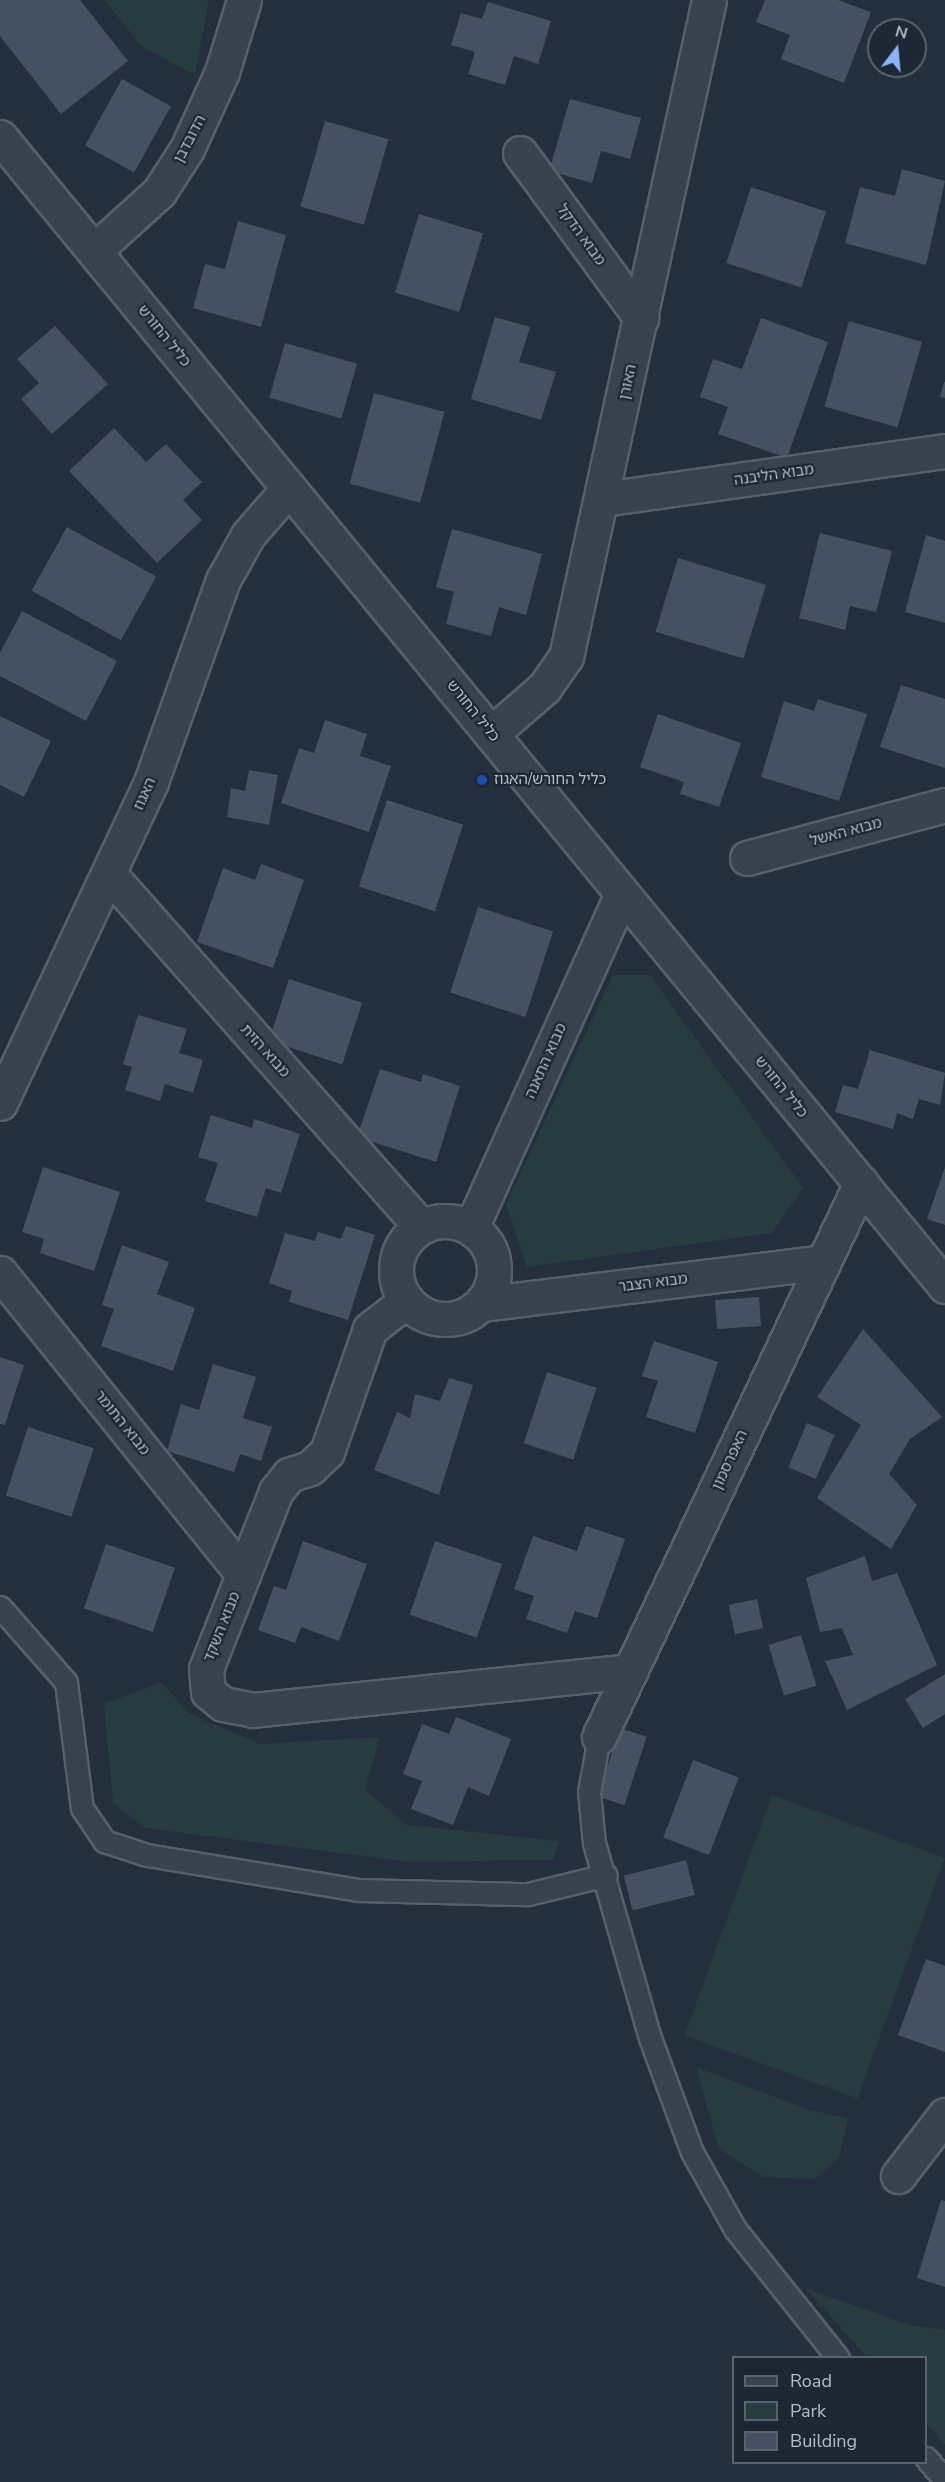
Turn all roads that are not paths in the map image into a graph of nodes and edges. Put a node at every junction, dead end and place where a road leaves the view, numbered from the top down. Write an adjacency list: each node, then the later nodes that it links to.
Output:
1 (244, 0): 5 (street, הדובדבן)
2 (708, 0): 6 (street, האורן)
3 (0, 137): 5 (street, כליל החורש)
4 (520, 153): 6 (street, מבוא הדקל)
5 (94, 251): 8 (street, כליל החורש)
6 (641, 318): 9 (street, האורן)
7 (945, 451): 9 (street, מבוא הליבנה)
8 (289, 488): 10 (street, כליל החורש); 13 (street, האגוז)
9 (603, 499): 10 (street, האורן)
10 (491, 734): 14 (street, כליל החורש)
11 (945, 805): 12 (street, מבוא האשל)
12 (747, 858)
13 (109, 874): 15 (street, האגוז); 17 (street, מבוא הזית)
14 (622, 894): 16 (street, כליל החורש); 18 (street, מבוא התאנה)
15 (0, 1103)
16 (861, 1183): 19 (street, האפרסמון); 21 (street, כליל החורש)
17 (421, 1227): 18 (street); 22 (street)
18 (471, 1228): 23 (street)
19 (823, 1262): 23 (street, מבוא הצבר); 26 (street, האפרסמון)
20 (0, 1273): 24 (street, מבוא התומר)
21 (945, 1286)
22 (406, 1301): 23 (street); 24 (street, מבוא השקד)
23 (482, 1304)
24 (243, 1574): 26 (street, מבוא השקד)
25 (0, 1607): 28 (lane)
26 (630, 1671): 27 (street, האפרסמון)
27 (599, 1737): 28 (lane)
28 (606, 1875): 31 (lane)
29 (945, 2115): 30 (street)
30 (898, 2176)
31 (836, 2356)
32 (927, 2459): 33 (lane)
33 (945, 2480)

